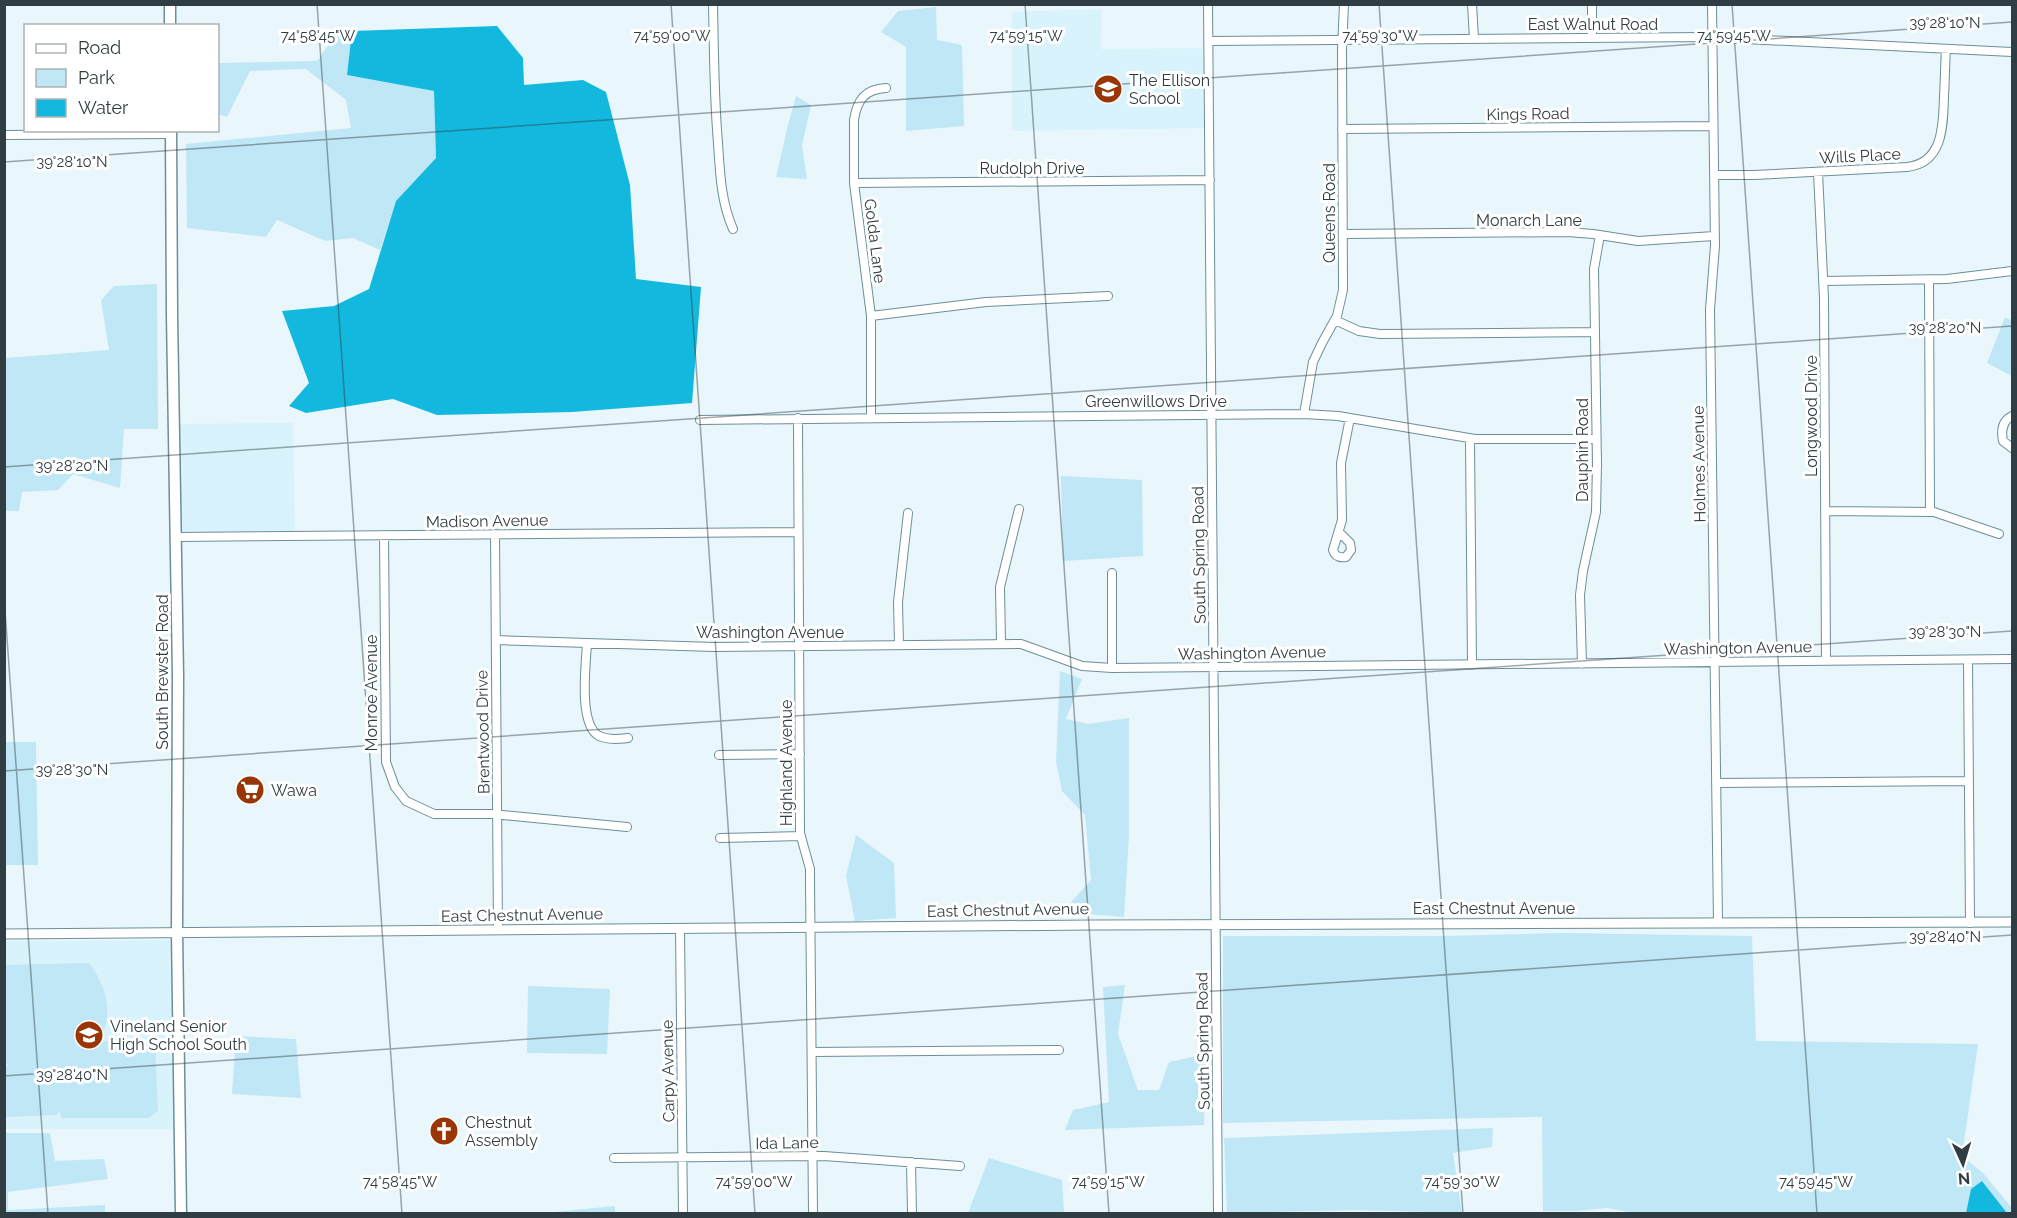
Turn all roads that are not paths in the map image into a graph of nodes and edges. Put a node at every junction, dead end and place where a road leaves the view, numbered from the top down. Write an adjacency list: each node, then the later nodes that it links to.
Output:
1 (170, 4): 8 (main road)
2 (713, 4): 25 (street)
3 (1208, 4): 13 (street, South Spring Road)
4 (1344, 4): 12 (street, Queens Road)
5 (1473, 4): 11 (street)
6 (1592, 4): 10 (street)
7 (1713, 4): 9 (street, Holmes Avenue)
8 (170, 24)
9 (1713, 37): 10 (street, East Walnut Road); 14 (street, East Walnut Road); 17 (street, Holmes Avenue)
10 (1592, 38): 11 (street, East Walnut Road)
11 (1473, 39): 12 (street, East Walnut Road)
12 (1343, 40): 13 (street, East Walnut Road); 18 (street, Queens Road)
13 (1209, 41): 23 (street, South Spring Road)
14 (1946, 48): 15 (street, East Walnut Road); 21 (street, Wills Place)
15 (2013, 52)
16 (886, 88): 24 (street, Golda Lane)
17 (1713, 126): 18 (street, Kings Road); 22 (street, Holmes Avenue)
18 (1342, 129): 26 (street, Queens Road)
19 (171, 132): 20 (street); 55 (main road, South Brewster Road)
20 (4, 135)
21 (1818, 172): 22 (street, Wills Place); 30 (street, Longwood Drive)
22 (1714, 175): 28 (street, Holmes Avenue)
23 (1210, 180): 24 (street, Rudolph Drive); 37 (street, South Spring Road)
24 (854, 183): 33 (street, Golda Lane)
25 (733, 229)
26 (1343, 234): 27 (street, Monarch Lane); 34 (street, Queens Road)
27 (1600, 235): 28 (street, Monarch Lane); 35 (street, Dauphin Road)
28 (1714, 236): 65 (street, Holmes Avenue)
29 (2013, 271): 31 (street)
30 (1823, 280): 31 (street); 47 (street, Longwood Drive)
31 (1929, 280): 48 (street)
32 (1108, 296): 33 (street)
33 (871, 316): 39 (street, Golda Lane)
34 (1335, 320): 35 (street); 36 (street, Queens Road)
35 (1595, 332): 44 (street, Dauphin Road)
36 (1304, 414): 37 (street, Greenwillows Drive); 41 (street, Greenwillows Drive)
37 (1211, 415): 39 (street, Greenwillows Drive); 68 (street, South Spring Road)
38 (2013, 416): 45 (street)
39 (871, 417): 40 (street, Greenwillows Drive)
40 (798, 418): 42 (street, Greenwillows Drive); 50 (street, Highland Avenue)
41 (1350, 418): 43 (street, Greenwillows Drive); 54 (street)
42 (700, 420)
43 (1470, 439): 44 (street, Greenwillows Drive); 67 (street)
44 (1596, 439): 66 (street, Dauphin Road)
45 (2013, 448)
46 (1019, 509): 59 (street)
47 (1825, 511): 48 (street); 64 (street, Longwood Drive)
48 (1930, 511): 52 (street)
49 (908, 513): 60 (street)
50 (798, 532): 51 (street, Madison Avenue); 61 (street, Highland Avenue)
51 (495, 534): 53 (street, Madison Avenue); 57 (street, Brentwood Drive)
52 (1999, 534)
53 (384, 535): 55 (street, Madison Avenue); 75 (street, Monroe Avenue)
54 (1342, 535)
55 (176, 537): 86 (main road, South Brewster Road)
56 (1112, 573): 69 (street)
57 (496, 640): 58 (street, Washington Avenue); 75 (street, Brentwood Drive)
58 (587, 643): 61 (street, Washington Avenue); 70 (street)
59 (1001, 643): 60 (street, Washington Avenue); 69 (street, Washington Avenue)
60 (899, 645): 61 (street, Washington Avenue)
61 (799, 646): 71 (street, Highland Avenue)
62 (2013, 659): 63 (street, Washington Avenue)
63 (1968, 660): 64 (street, Washington Avenue); 73 (street)
64 (1826, 661): 65 (street, Washington Avenue)
65 (1714, 662): 66 (street, Washington Avenue); 74 (street, Holmes Avenue)
66 (1582, 664): 67 (street, Washington Avenue)
67 (1472, 665): 68 (street, Washington Avenue)
68 (1214, 667): 69 (street, Washington Avenue); 82 (street, South Spring Road)
69 (1112, 668)
70 (628, 738)
71 (800, 754): 72 (street); 77 (street, Highland Avenue)
72 (719, 755)
73 (1968, 781): 74 (street); 79 (street)
74 (1716, 783): 81 (street, Holmes Avenue)
75 (497, 815): 76 (street, Monroe Avenue); 85 (street, Brentwood Drive)
76 (627, 827)
77 (801, 836): 78 (street); 83 (street, Highland Avenue)
78 (720, 838)
79 (1970, 922): 80 (street, East Chestnut Avenue); 81 (street, East Chestnut Avenue)
80 (2013, 922)
81 (1718, 923): 82 (street, East Chestnut Avenue)
82 (1215, 924): 83 (street, East Chestnut Avenue); 99 (street, South Spring Road)
83 (810, 927): 84 (street, East Chestnut Avenue); 89 (street, Highland Avenue)
84 (680, 928): 85 (street, East Chestnut Avenue); 91 (street, Carpy Avenue)
85 (498, 930): 86 (street, East Chestnut Avenue)
86 (177, 932): 87 (street, East Chestnut Avenue); 95 (main road, South Brewster Road)
87 (4, 934)
88 (1059, 1050): 89 (street)
89 (812, 1052): 90 (street, Highland Avenue)
90 (813, 1156): 91 (street, Ida Lane); 93 (street, Ida Lane); 97 (street, Highland Avenue)
91 (682, 1157): 92 (street, Ida Lane); 96 (street, Carpy Avenue)
92 (614, 1158)
93 (911, 1162): 94 (street, Ida Lane); 98 (street)
94 (960, 1166)
95 (181, 1214)
96 (683, 1214)
97 (813, 1214)
98 (912, 1214)
99 (1218, 1214)

